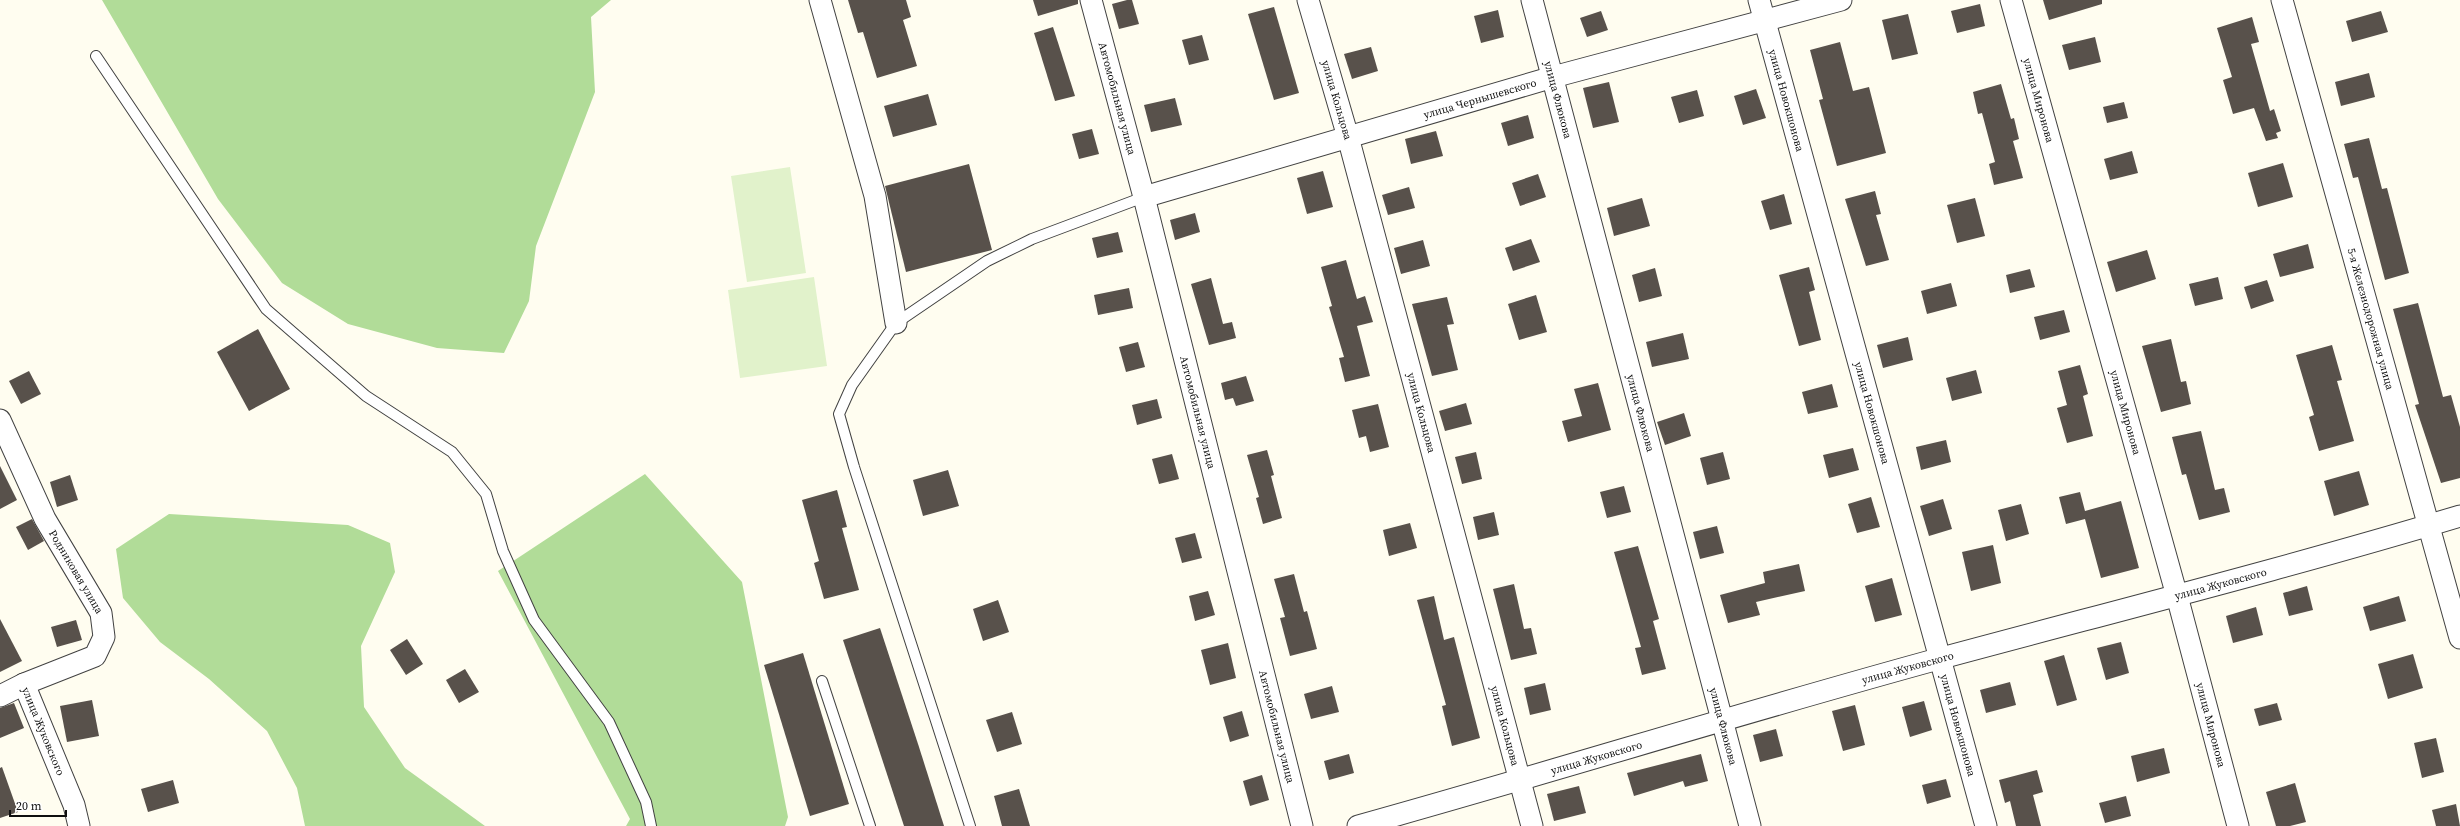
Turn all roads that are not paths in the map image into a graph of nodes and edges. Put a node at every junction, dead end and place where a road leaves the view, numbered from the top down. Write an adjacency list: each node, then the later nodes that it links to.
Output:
1 (820, 0): 14 (street)
2 (1091, 0): 13 (street, Автомобильная улица)
3 (1308, 0): 12 (street, улица Кольцова)
4 (1532, 0): 11 (street, улица Флюкова)
5 (1759, 0): 9 (street, улица Новокшонова)
6 (1841, 0): 9 (street, улица Чернышевского)
7 (2011, 0): 18 (street, улица Миронова)
8 (2282, 0): 17 (street, 5-я Железнодорожная улица)
9 (1764, 20): 11 (street, улица Чернышевского); 20 (street, улица Новокшонова)
10 (96, 56): 27 (lane)
11 (1553, 77): 12 (street, улица Чернышевского); 24 (street, улица Флюкова)
12 (1348, 137): 13 (street, улица Чернышевского); 25 (street, улица Кольцова)
13 (1144, 197): 14 (lane); 30 (street, Автомобильная улица)
14 (896, 323): 29 (lane)
15 (0, 420): 22 (street, Родниковая улица)
16 (2460, 516): 17 (street, улица Жуковского)
17 (2428, 526): 18 (street, улица Жуковского); 19 (street, 5-я Железнодорожная улица)
18 (2177, 596): 20 (street, улица Жуковского); 35 (street, улица Миронова)
19 (2460, 638)
20 (1939, 659): 24 (street, улица Жуковского); 34 (street, улица Новокшонова)
21 (822, 681): 28 (lane)
22 (24, 684): 23 (street, улица Жуковского); 26 (street, улица Жуковского)
23 (0, 696)
24 (1721, 719): 25 (street, улица Жуковского); 33 (street, улица Флюкова)
25 (1520, 781): 31 (street, улица Жуковского); 32 (street, улица Кольцова)
26 (79, 826)
27 (651, 826)
28 (870, 826)
29 (970, 826)
30 (1302, 826)
31 (1358, 826)
32 (1532, 826)
33 (1750, 826)
34 (1986, 826)
35 (2238, 826)

